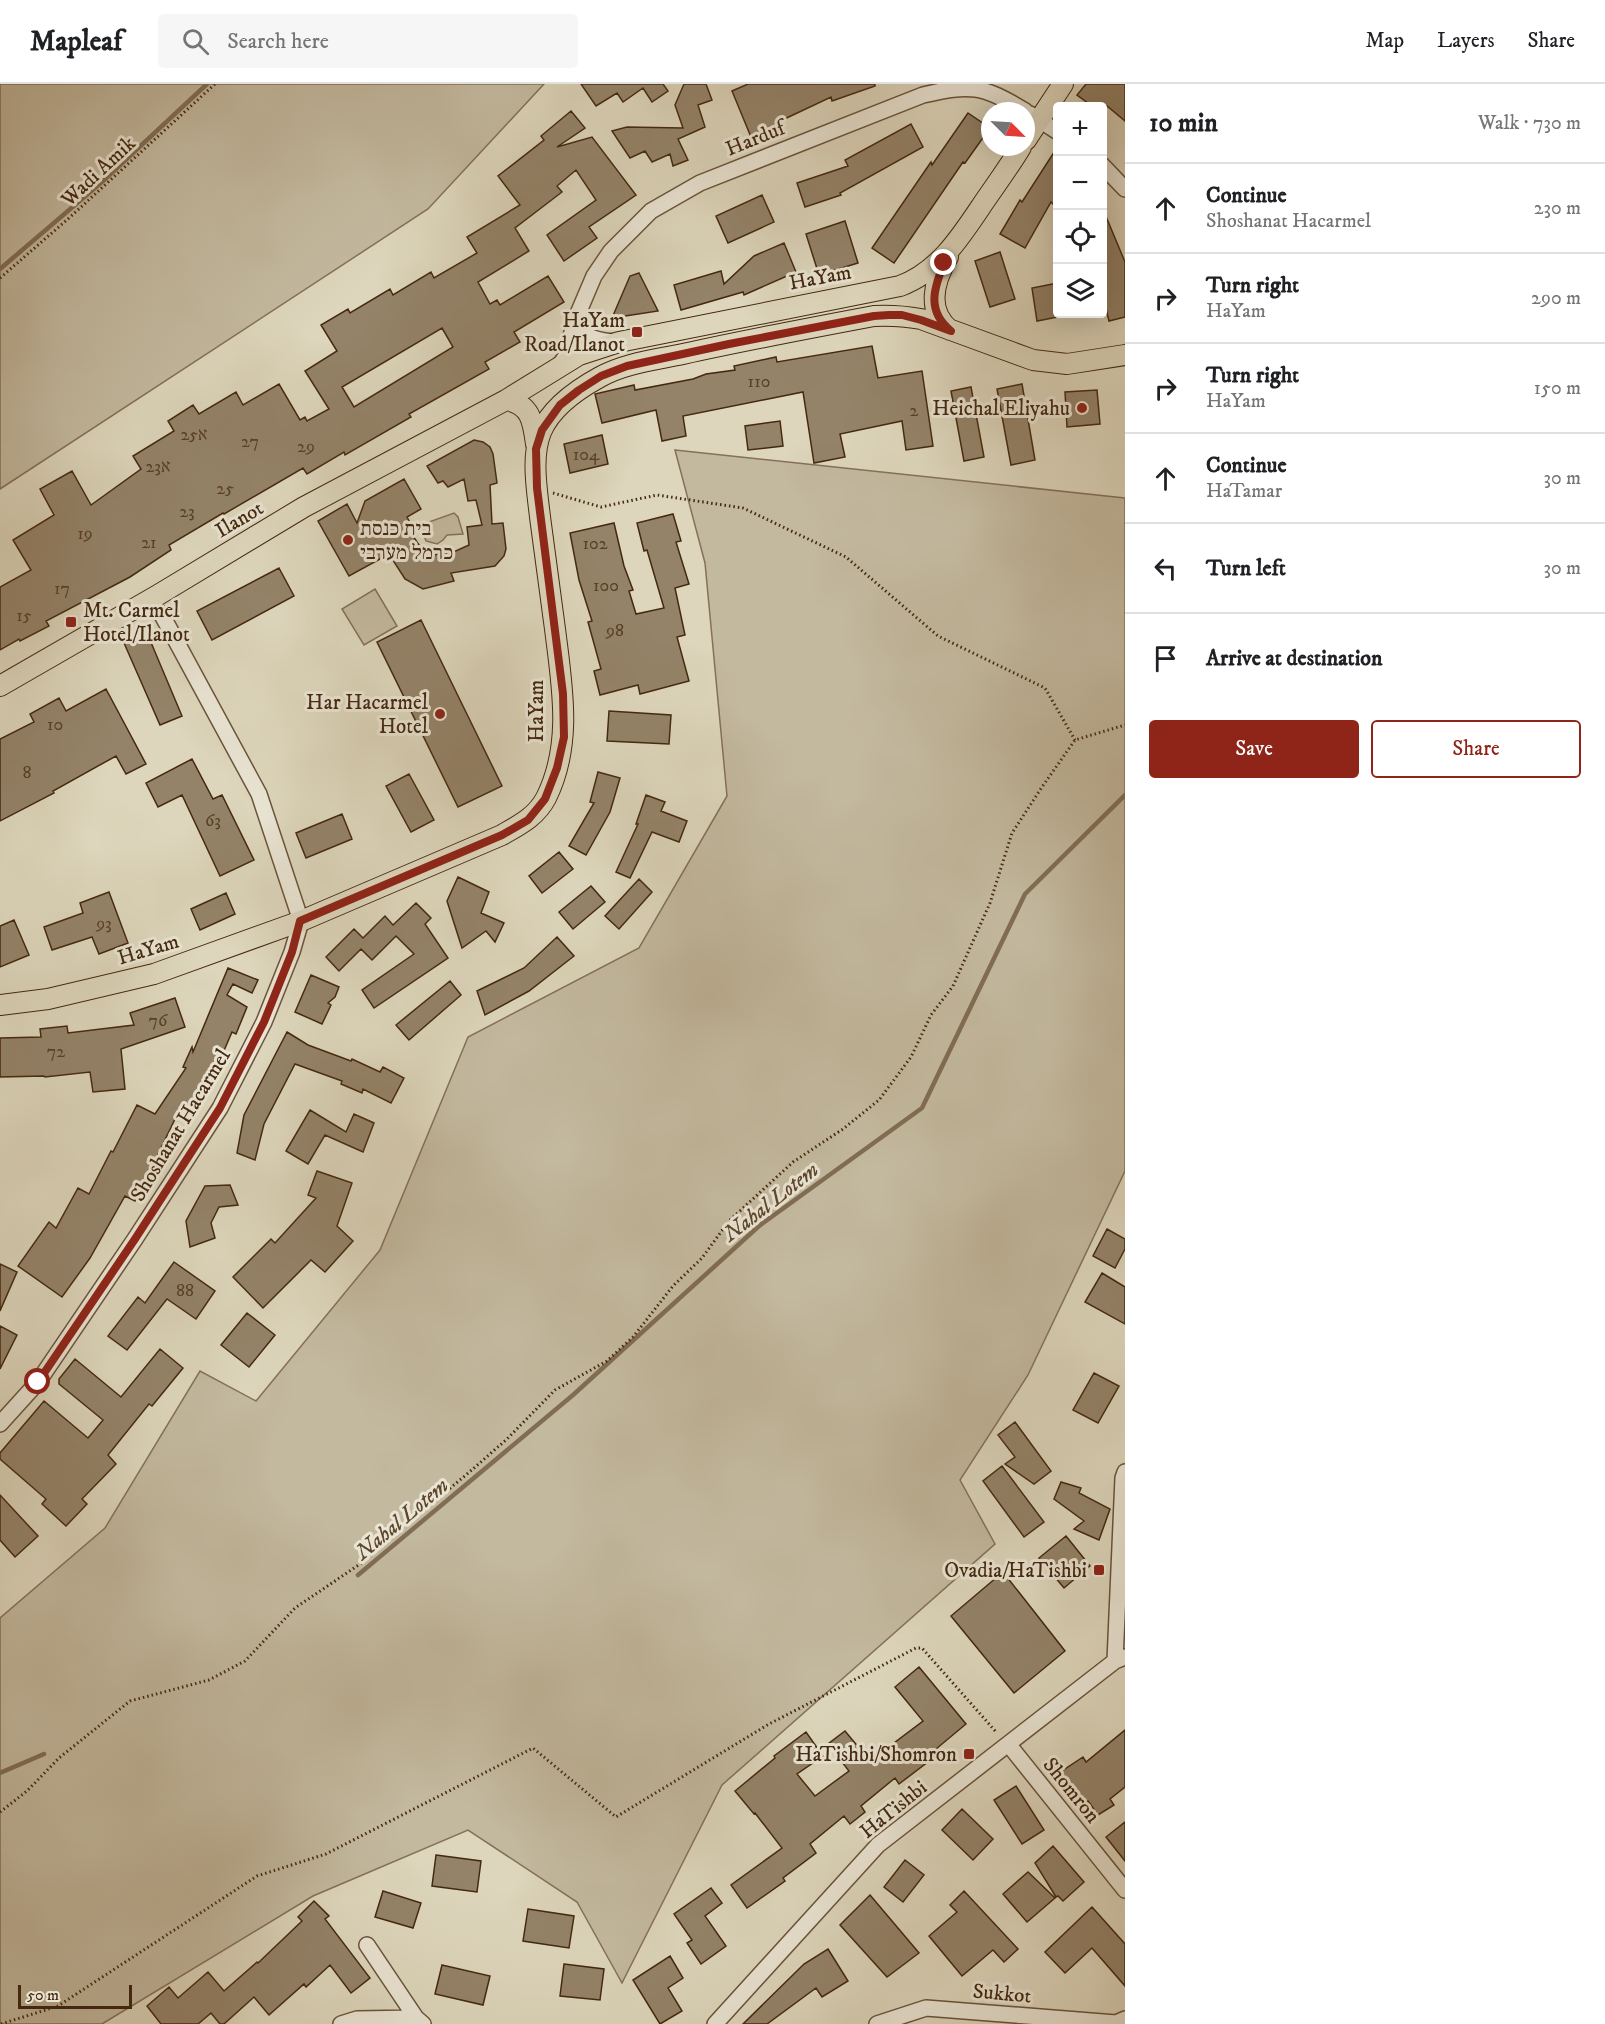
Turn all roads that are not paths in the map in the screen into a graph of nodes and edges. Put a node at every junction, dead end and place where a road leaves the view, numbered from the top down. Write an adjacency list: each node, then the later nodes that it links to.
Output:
1 (1063, 84): 4 (main road)
2 (921, 89): 3 (street, Harduf); 11 (street, Harduf)
3 (1007, 102)
4 (1035, 109)
5 (1035, 117): 6 (street, Harduf)
6 (1053, 129)
7 (1014, 156): 10 (main road, HaYam)
8 (1107, 170): 9 (street)
9 (1125, 189)
10 (957, 242): 12 (main road); 13 (main road, HaYam)
11 (574, 323): 13 (street); 15 (street, Harduf)
12 (951, 331): 14 (main road, HaYam); 17 (main road, HaYam)
13 (619, 342): 15 (main road, HaYam)
14 (1125, 355)
15 (556, 370): 16 (main road, HaYam)
16 (506, 400): 17 (main road); 18 (main road, Ilanot)
17 (536, 449): 20 (main road, HaYam)
18 (140, 605): 19 (main road, Ilanot); 20 (street)
19 (0, 686)
20 (300, 921): 21 (main road, HaYam); 22 (street, Shoshanat Hacarmel)
21 (0, 1005)
22 (0, 1424)
23 (1125, 1472): 24 (street)
24 (1120, 1659): 25 (street, HaTishbi)
25 (1009, 1745): 26 (street, Shomron); 31 (street, HaTishbi)
26 (1125, 1890)
27 (367, 1945): 29 (street)
28 (1125, 2019): 32 (street, Sukkot)
29 (420, 2021): 30 (street)
30 (341, 2024)
31 (715, 2024)
32 (878, 2024)

